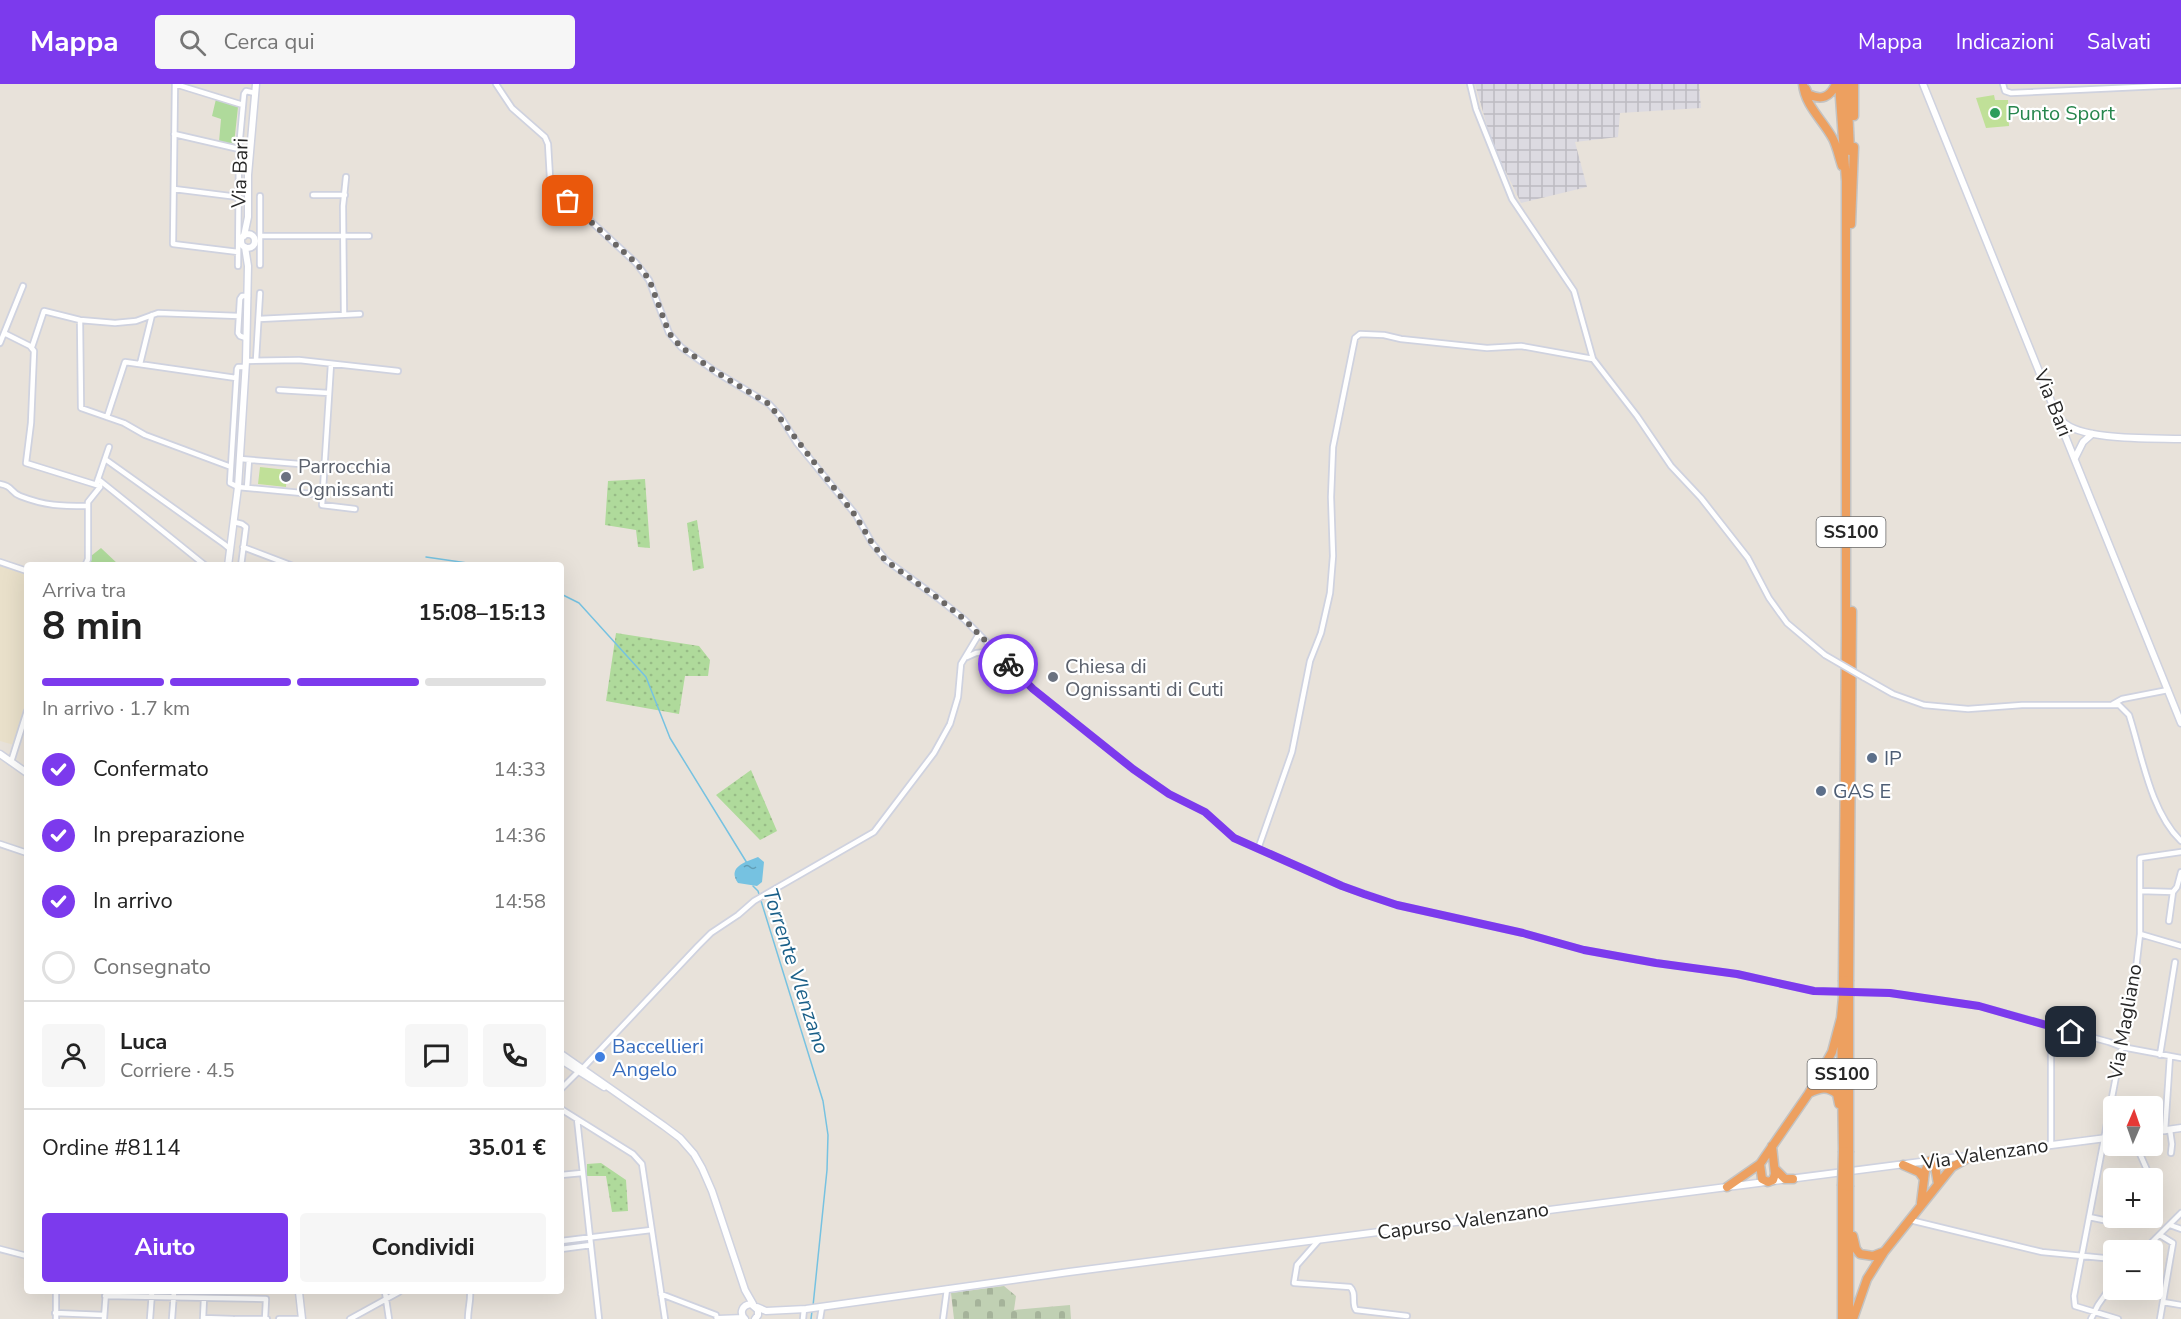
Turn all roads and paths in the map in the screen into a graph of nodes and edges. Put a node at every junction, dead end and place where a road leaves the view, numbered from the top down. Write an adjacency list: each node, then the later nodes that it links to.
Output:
1 (175, 84): 13 (street); 16 (street)
2 (256, 84): 12 (main road, Via Bari)
3 (496, 84): 89 (street)
4 (1470, 84): 49 (street)
5 (1804, 84): 6 (highway, SS100); 19 (highway, SS100)
6 (1838, 84): 19 (highway, SS100)
7 (1847, 84): 26 (highway, SS100)
8 (1854, 84): 26 (highway, SS100)
9 (1923, 84): 58 (main road, Via Bari)
10 (2003, 84): 11 (street)
11 (2181, 85)
12 (255, 93): 13 (street); 15 (main road, Via Bari)
13 (243, 105): 14 (street, Via Bari)
14 (242, 120): 15 (street); 17 (street, Via Bari)
15 (253, 120): 25 (main road, Via Bari)
16 (174, 135): 17 (street); 20 (street)
17 (239, 149): 24 (street, Via Bari)
18 (346, 177): 22 (street)
19 (1846, 181): 111 (highway, SS100)
20 (174, 189): 24 (street); 30 (street)
21 (313, 195): 22 (street)
22 (345, 195): 27 (street)
23 (260, 196): 29 (street, Via Bari)
24 (238, 197): 30 (street, Via Bari)
25 (248, 217): 29 (main road, Via Bari); 30 (main road, Via Bari)
26 (1851, 224): 111 (highway, SS100)
27 (343, 236): 28 (street); 29 (street); 38 (street)
28 (369, 236)
29 (256, 240): 30 (main road, Via Bari); 30 (main road); 32 (main road, Via Bari); 33 (street, Via Bari)
30 (241, 244): 31 (street, Via Bari); 32 (main road, Via Bari)
31 (238, 266)
32 (248, 266): 36 (main road, Via Bari)
33 (260, 266)
34 (23, 286): 44 (street)
35 (260, 293): 42 (street)
36 (248, 296): 37 (main road, Via Bari); 41 (street, Via Bari)
37 (247, 314): 42 (street); 46 (main road, Via Bari)
38 (344, 314): 39 (street); 42 (street)
39 (360, 314)
40 (152, 315): 41 (street); 43 (street); 51 (street)
41 (239, 316): 46 (street, Via Bari)
42 (259, 317): 45 (street)
43 (80, 320): 48 (street); 59 (street)
44 (4, 333): 47 (street); 48 (street)
45 (258, 334): 46 (street); 50 (street)
46 (246, 336): 52 (main road, Via Bari)
47 (0, 343)
48 (32, 347): 71 (street)
49 (1593, 359): 93 (street, bridge); 101 (street)
50 (256, 360): 52 (street); 53 (street)
51 (140, 364): 55 (street); 59 (street)
52 (245, 364): 55 (street); 66 (main road, Via Bari)
53 (331, 364): 54 (street); 57 (street)
54 (398, 371)
55 (236, 378): 68 (street, Via Bari)
56 (279, 390): 57 (street)
57 (329, 393): 69 (street)
58 (2056, 412): 60 (main road); 61 (main road, Via Bari)
59 (107, 417): 68 (street)
60 (2088, 433): 61 (main road); 62 (main road); 64 (main road)
61 (2067, 438): 64 (main road, Via Bari)
62 (2181, 439)
63 (109, 447): 65 (street)
64 (2075, 458): 92 (main road, Via Bari)
65 (105, 459): 71 (street); 79 (street)
66 (240, 459): 67 (street); 72 (main road, Via Bari)
67 (249, 460): 69 (street); 73 (street)
68 (231, 466): 72 (street, Via Bari)
69 (324, 466): 74 (street)
70 (0, 484): 75 (street)
71 (99, 484): 75 (street); 84 (street)
72 (238, 487): 73 (street); 77 (main road, Via Bari)
73 (247, 488): 74 (street)
74 (323, 495): 76 (street)
75 (88, 506): 83 (street)
76 (355, 509)
77 (234, 522): 78 (main road, Via Bari); 80 (street)
78 (232, 532): 79 (street); 81 (main road, Via Bari)
79 (219, 540): 81 (street)
80 (243, 548): 86 (street); 87 (street)
81 (230, 549): 85 (main road, Via Bari)
82 (0, 562): 88 (street)
83 (87, 562)
84 (201, 562)
85 (228, 562)
86 (241, 562)
87 (282, 562)
88 (24, 570)
89 (979, 634): 90 (street); 91 (street)
90 (998, 651): 91 (street); 101 (street)
91 (967, 657): 121 (street)
92 (2168, 690): 93 (street); 95 (main road, Via Bari)
93 (2112, 705): 99 (street)
94 (24, 721): 97 (street)
95 (2181, 723)
96 (2, 755): 97 (main road)
97 (11, 762): 98 (main road)
98 (24, 771)
99 (2181, 841)
100 (0, 844): 102 (street)
101 (1258, 849): 114 (street)
102 (24, 852)
103 (2181, 852): 106 (street, Via Magliano)
104 (2181, 872): 105 (street)
105 (2177, 889): 106 (street); 107 (street)
106 (2140, 891): 108 (street, Via Magliano)
107 (2169, 921)
108 (2140, 934): 109 (street); 115 (street, Via Magliano)
109 (2181, 946)
110 (2175, 962): 116 (street)
111 (1846, 980): 112 (highway, SS100, bridge)
112 (1846, 997): 113 (highway, SS100); 134 (highway, SS100)
113 (1841, 1018): 123 (highway, SS100); 134 (highway, SS100)
114 (2051, 1026): 115 (street); 132 (street)
115 (2122, 1047): 116 (street); 124 (street, Via Magliano)
116 (2160, 1054): 117 (street)
117 (2170, 1056): 119 (street); 128 (street)
118 (564, 1057): 121 (main road)
119 (2181, 1058)
120 (564, 1062): 121 (main road)
121 (580, 1070): 122 (street); 174 (main road)
122 (564, 1086)
123 (1809, 1093): 133 (highway, SS100); 134 (highway, SS100)
124 (2112, 1096)
125 (564, 1111): 126 (street)
126 (577, 1119): 142 (street); 158 (street)
127 (2181, 1128): 128 (main road)
128 (2168, 1130): 129 (main road); 135 (street)
129 (2163, 1131)
130 (2103, 1137): 132 (main road, Via Valenzano)
131 (2103, 1142): 153 (street, Via Magliano)
132 (2051, 1144): 136 (main road, Via Valenzano)
133 (1772, 1146): 138 (highway, SS100); 140 (highway)
134 (1845, 1149): 148 (highway, SS100, bridge)
135 (2171, 1154)
136 (1972, 1156): 137 (main road, Via Valenzano); 147 (highway, SS100)
137 (1930, 1161): 139 (main road, Via Valenzano); 145 (highway); 147 (highway)
138 (1760, 1164): 146 (highway); 149 (highway, SS100)
139 (1902, 1165): 141 (main road, Via Valenzano); 145 (highway)
140 (1774, 1168): 144 (highway); 146 (highway)
141 (1856, 1170): 144 (main road, Capurso Valenzano)
142 (582, 1173): 143 (street); 160 (street)
143 (564, 1175)
144 (1792, 1179): 146 (main road, Capurso Valenzano)
145 (1924, 1179): 151 (highway)
146 (1768, 1182): 149 (main road, Capurso Valenzano)
147 (1938, 1184): 151 (highway, SS100)
148 (1845, 1186): 150 (highway, SS100); 216 (highway, SS100)
149 (1727, 1187): 162 (main road, Capurso Valenzano)
150 (1849, 1203): 169 (highway); 217 (highway, SS100)
151 (1921, 1203): 154 (highway, SS100)
152 (2181, 1213): 156 (street)
153 (2089, 1217): 155 (street); 170 (street, Via Magliano)
154 (1908, 1219): 169 (highway, SS100); 170 (street)
155 (2103, 1220)
156 (2169, 1225): 157 (street); 159 (street)
157 (2181, 1229)
158 (651, 1230): 160 (street); 183 (street)
159 (2160, 1235): 163 (street); 187 (street)
160 (591, 1237): 161 (street); 165 (street)
161 (578, 1239): 164 (street); 166 (street)
162 (1319, 1240): 173 (main road, Capurso Valenzano); 196 (street)
163 (2155, 1240)
164 (564, 1241)
165 (591, 1245): 166 (street); 210 (street)
166 (579, 1247): 168 (street)
167 (0, 1249): 171 (street)
168 (564, 1249)
169 (1884, 1252): 217 (highway, SS100)
170 (2081, 1255): 172 (street); 193 (street, Via Magliano)
171 (24, 1256)
172 (2103, 1258)
173 (947, 1289): 190 (main road, Capurso Valenzano); 215 (street)
174 (745, 1290): 189 (main road); 194 (main road)
175 (56, 1294): 195 (street)
176 (106, 1294): 177 (street); 197 (street)
177 (152, 1294): 178 (street); 199 (street)
178 (173, 1294): 184 (street); 200 (street)
179 (299, 1294): 206 (main road)
180 (385, 1294): 185 (street)
181 (395, 1294): 185 (street)
182 (470, 1294): 209 (street)
183 (661, 1294): 211 (street); 212 (street)
184 (204, 1298): 201 (street); 204 (street)
185 (386, 1298): 207 (street); 208 (street)
186 (2103, 1298): 193 (street)
187 (2163, 1302): 188 (street); 220 (street)
188 (2181, 1305)
189 (755, 1306): 192 (main road); 194 (main road); 198 (main road)
190 (820, 1307): 191 (main road, Capurso Valenzano); 214 (street)
191 (805, 1309): 192 (main road, Capurso Valenzano); 213 (street)
192 (782, 1311): 198 (main road)
193 (2094, 1312): 218 (street); 219 (street)
194 (744, 1314): 212 (main road)
195 (56, 1316): 197 (street)
196 (1407, 1316)
197 (104, 1317)
198 (757, 1317)
199 (150, 1319)
200 (172, 1319)
201 (203, 1319): 202 (street)
202 (234, 1319): 203 (street)
203 (252, 1319): 204 (street)
204 (266, 1319)
205 (279, 1319): 206 (street)
206 (302, 1319)
207 (350, 1319)
208 (389, 1319)
209 (468, 1319)
210 (599, 1319)
211 (664, 1319)
212 (718, 1319)
213 (803, 1319)
214 (820, 1319)
215 (943, 1319)
216 (1842, 1319)
217 (1851, 1319)
218 (2091, 1319)
219 (2118, 1319)
220 (2160, 1319)

